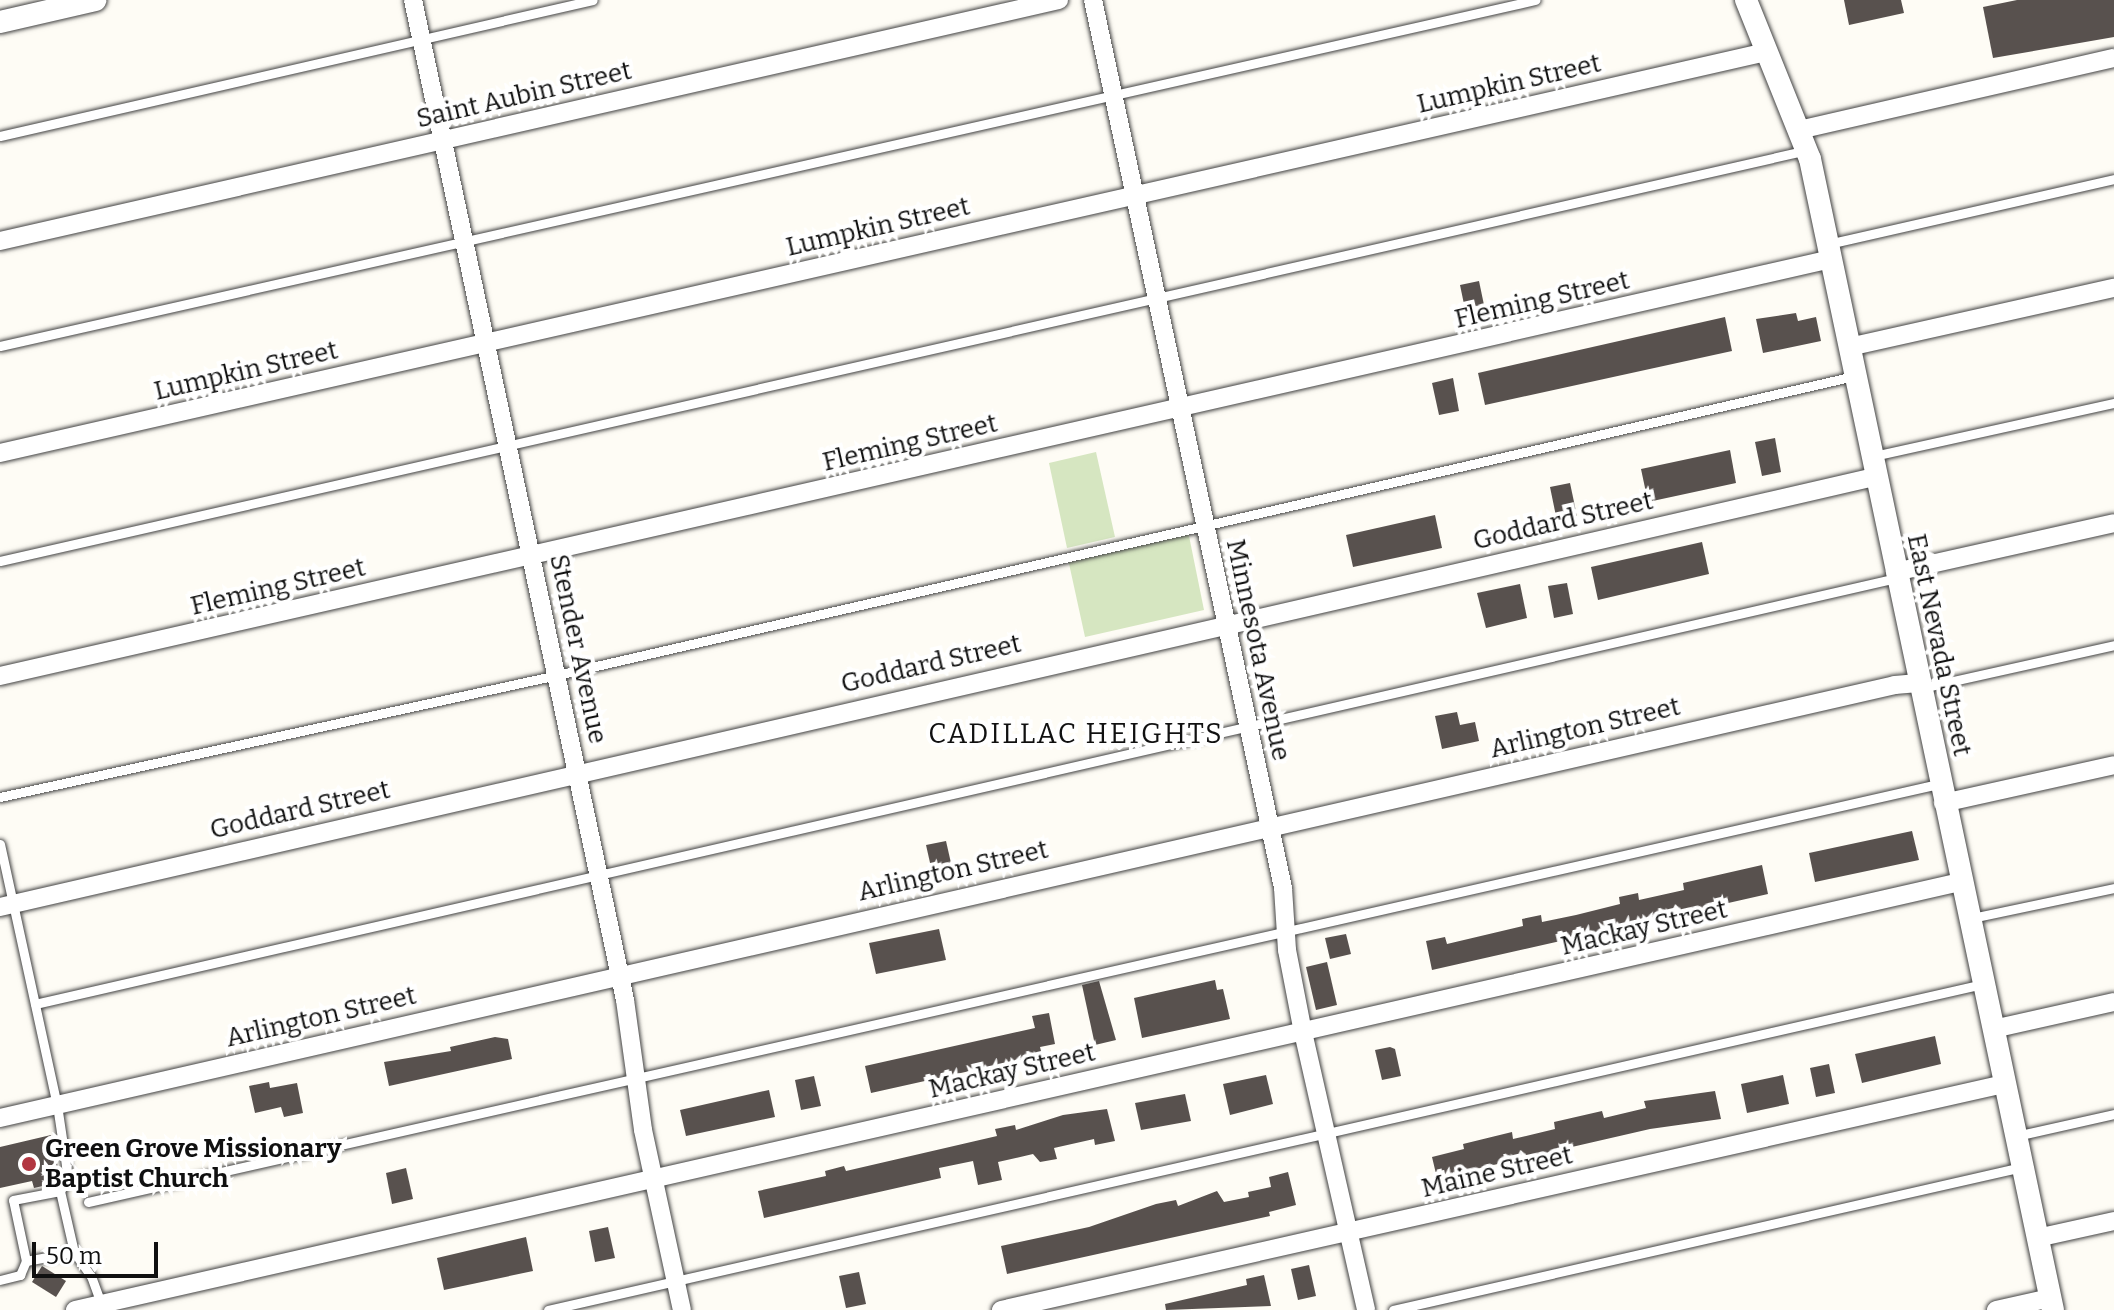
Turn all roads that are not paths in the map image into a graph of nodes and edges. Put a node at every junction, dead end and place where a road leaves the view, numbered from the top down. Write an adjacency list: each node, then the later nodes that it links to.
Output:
1 (95, 0): 8 (street)
2 (593, 0): 9 (lane)
3 (1059, 0): 14 (street, Saint Aubin Street)
4 (1093, 0): 12 (street, Minnesota Avenue)
5 (1535, 0): 12 (lane)
6 (1746, 0): 10 (street, East Nevada Street)
7 (413, 1): 9 (street, Stender Avenue)
8 (0, 22)
9 (421, 38): 13 (lane); 14 (street, Stender Avenue)
10 (1767, 52): 15 (street, East Nevada Street); 17 (street, Lumpkin Street)
11 (2114, 58): 15 (street)
12 (1113, 93): 17 (street, Minnesota Avenue); 19 (lane)
13 (0, 136)
14 (443, 140): 18 (street, Saint Aubin Street); 19 (street, Stender Avenue)
15 (1803, 140): 20 (street, East Nevada Street); 22 (lane)
16 (2114, 179): 20 (lane)
17 (1135, 195): 22 (street, Minnesota Avenue); 23 (street, Lumpkin Street)
18 (0, 241)
19 (465, 241): 23 (street, Stender Avenue); 24 (lane)
20 (1829, 251): 25 (street, East Nevada Street); 28 (street, Fleming Street)
21 (2114, 288): 25 (street)
22 (1156, 297): 28 (street, Minnesota Avenue); 29 (lane)
23 (487, 343): 29 (street, Stender Avenue); 30 (street, Lumpkin Street)
24 (0, 346)
25 (1849, 347): 26 (street, East Nevada Street)
26 (1854, 376): 31 (street, East Nevada Street); 33 (lane)
27 (2114, 403): 31 (lane)
28 (1180, 409): 33 (street, Minnesota Avenue); 34 (street, Fleming Street)
29 (509, 447): 34 (street, Stender Avenue); 35 (lane)
30 (0, 453)
31 (1873, 467): 36 (street, East Nevada Street); 37 (street, Goddard Street)
32 (2114, 523): 36 (street)
33 (1204, 524): 37 (street, Minnesota Avenue); 39 (lane)
34 (532, 556): 39 (street, Stender Avenue); 40 (street, Fleming Street)
35 (0, 561)
36 (1896, 575): 41 (street, East Nevada Street); 42 (lane)
37 (1225, 624): 42 (street, Minnesota Avenue); 44 (street, Goddard Street)
38 (2114, 645): 41 (lane)
39 (557, 675): 44 (street, Stender Avenue); 46 (lane)
40 (0, 676)
41 (1918, 686): 45 (street, East Nevada Street); 47 (street, Arlington Street)
42 (1248, 728): 47 (street, Minnesota Avenue); 49 (lane)
43 (2114, 765): 45 (street)
44 (576, 771): 49 (street, Stender Avenue); 52 (street, Goddard Street)
45 (1941, 793): 50 (street, East Nevada Street); 54 (lane)
46 (0, 797)
47 (1269, 827): 54 (street, Minnesota Avenue); 55 (street, Arlington Street)
48 (0, 844): 52 (lane)
49 (598, 873): 55 (street, Stender Avenue); 58 (lane)
50 (1960, 882): 53 (street, East Nevada Street); 60 (street, Mackay Street)
51 (2114, 888): 53 (lane)
52 (7, 905): 58 (lane)
53 (1969, 919): 56 (street, East Nevada Street)
54 (1287, 931): 60 (street, Minnesota Avenue); 61 (lane)
55 (619, 973): 61 (street, Stender Avenue); 63 (street, Arlington Street)
56 (1983, 984): 59 (street, East Nevada Street); 66 (lane)
57 (2114, 1002): 59 (street)
58 (35, 1004): 63 (lane)
59 (1993, 1029): 62 (street, East Nevada Street)
60 (1303, 1032): 66 (street, Minnesota Avenue); 69 (street, Mackay Street)
61 (639, 1076): 69 (street, Stender Avenue); 71 (lane)
62 (2004, 1084): 67 (street, East Nevada Street); 73 (street, Maine Street)
63 (57, 1105): 65 (street, Arlington Street); 70 (lane)
64 (2114, 1114): 67 (lane)
65 (0, 1118)
66 (1325, 1136): 73 (street, Minnesota Avenue); 78 (lane)
67 (2016, 1136): 68 (street, East Nevada Street)
68 (2022, 1167): 74 (street, East Nevada Street); 86 (lane)
69 (652, 1178): 78 (street, Stender Avenue); 80 (street, Mackay Street)
70 (60, 1191): 75 (lane); 76 (lane)
71 (88, 1202)
72 (2114, 1221): 74 (street)
73 (1347, 1232): 84 (street, Maine Street); 85 (street, Minnesota Avenue)
74 (2037, 1238): 79 (street, East Nevada Street)
75 (74, 1252): 76 (lane); 80 (lane)
76 (26, 1261): 77 (lane)
77 (0, 1280)
78 (676, 1281): 82 (lane); 83 (street, Stender Avenue)
79 (2051, 1304): 87 (street)
80 (102, 1307): 81 (street, Mackay Street)
81 (75, 1310)
82 (548, 1310)
83 (682, 1310)
84 (1001, 1310)
85 (1366, 1310)
86 (1393, 1310)
87 (1996, 1310)

